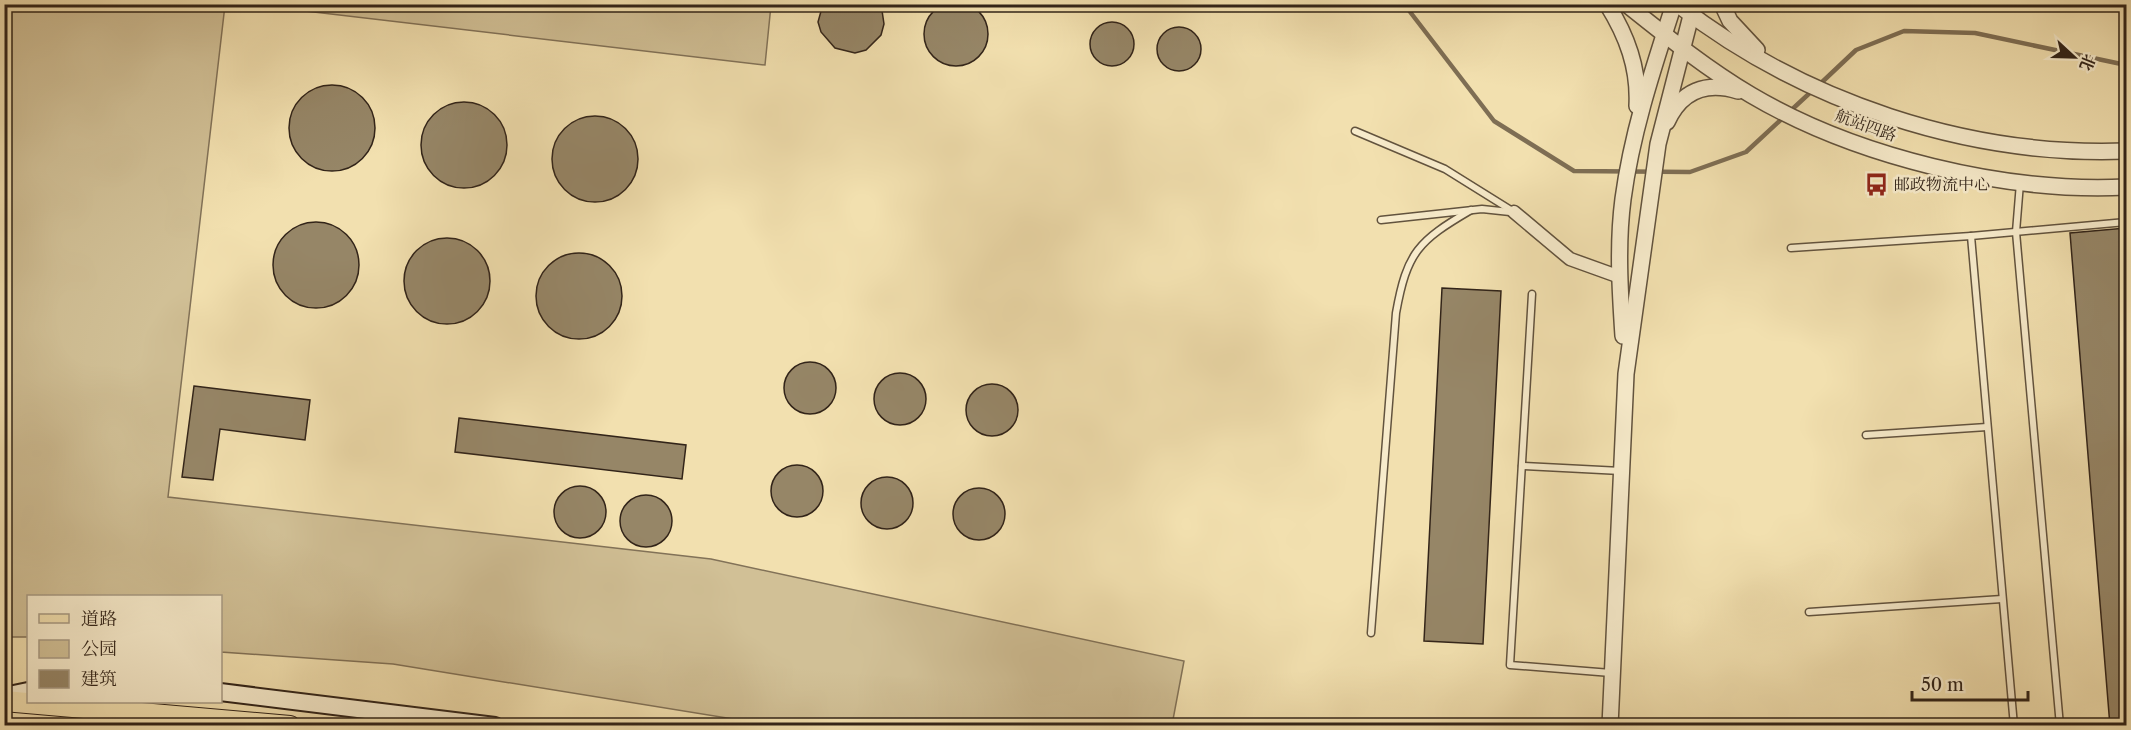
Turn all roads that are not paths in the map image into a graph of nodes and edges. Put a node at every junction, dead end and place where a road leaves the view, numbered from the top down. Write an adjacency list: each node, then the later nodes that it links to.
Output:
1 (1607, 4): 10 (street)
2 (1626, 4): 6 (street, 航站四路)
3 (1675, 4): 5 (street, 航站四路); 6 (street)
4 (1722, 4): 8 (street)
5 (1692, 10): 7 (street); 8 (street, 航站四路)
6 (1664, 34): 7 (street, 航站四路); 10 (street)
7 (1682, 47): 9 (street, 航站四路); 12 (street)
8 (1775, 66): 13 (street, 航站四路)
9 (1752, 95): 12 (street); 14 (street, 航站四路)
10 (1636, 130): 23 (street)
11 (1355, 131): 17 (lane)
12 (1658, 144): 25 (street)
13 (2127, 151)
14 (2020, 183): 15 (street, 航站四路); 20 (lane)
15 (2127, 187)
16 (1471, 210): 17 (lane); 18 (lane); 32 (lane)
17 (1514, 212): 23 (street)
18 (1381, 220)
19 (2127, 222): 20 (lane)
20 (2016, 232): 21 (lane); 42 (lane)
21 (1971, 236): 22 (lane); 26 (lane)
22 (1791, 248)
23 (1620, 277): 25 (street)
24 (1532, 294): 28 (lane)
25 (1626, 374): 29 (street)
26 (1988, 427): 27 (lane); 30 (lane)
27 (1866, 435)
28 (1522, 466): 29 (lane); 33 (lane)
29 (1621, 471): 33 (street)
30 (2002, 598): 31 (lane); 41 (lane)
31 (1809, 612)
32 (1371, 633)
33 (1612, 673): 40 (street)
34 (27, 691): 36 (main road)
35 (222, 692): 39 (main road)
36 (4, 696)
37 (4, 701): 38 (main road)
38 (290, 726)
39 (495, 726)
40 (1610, 726)
41 (2014, 726)
42 (2060, 726)

